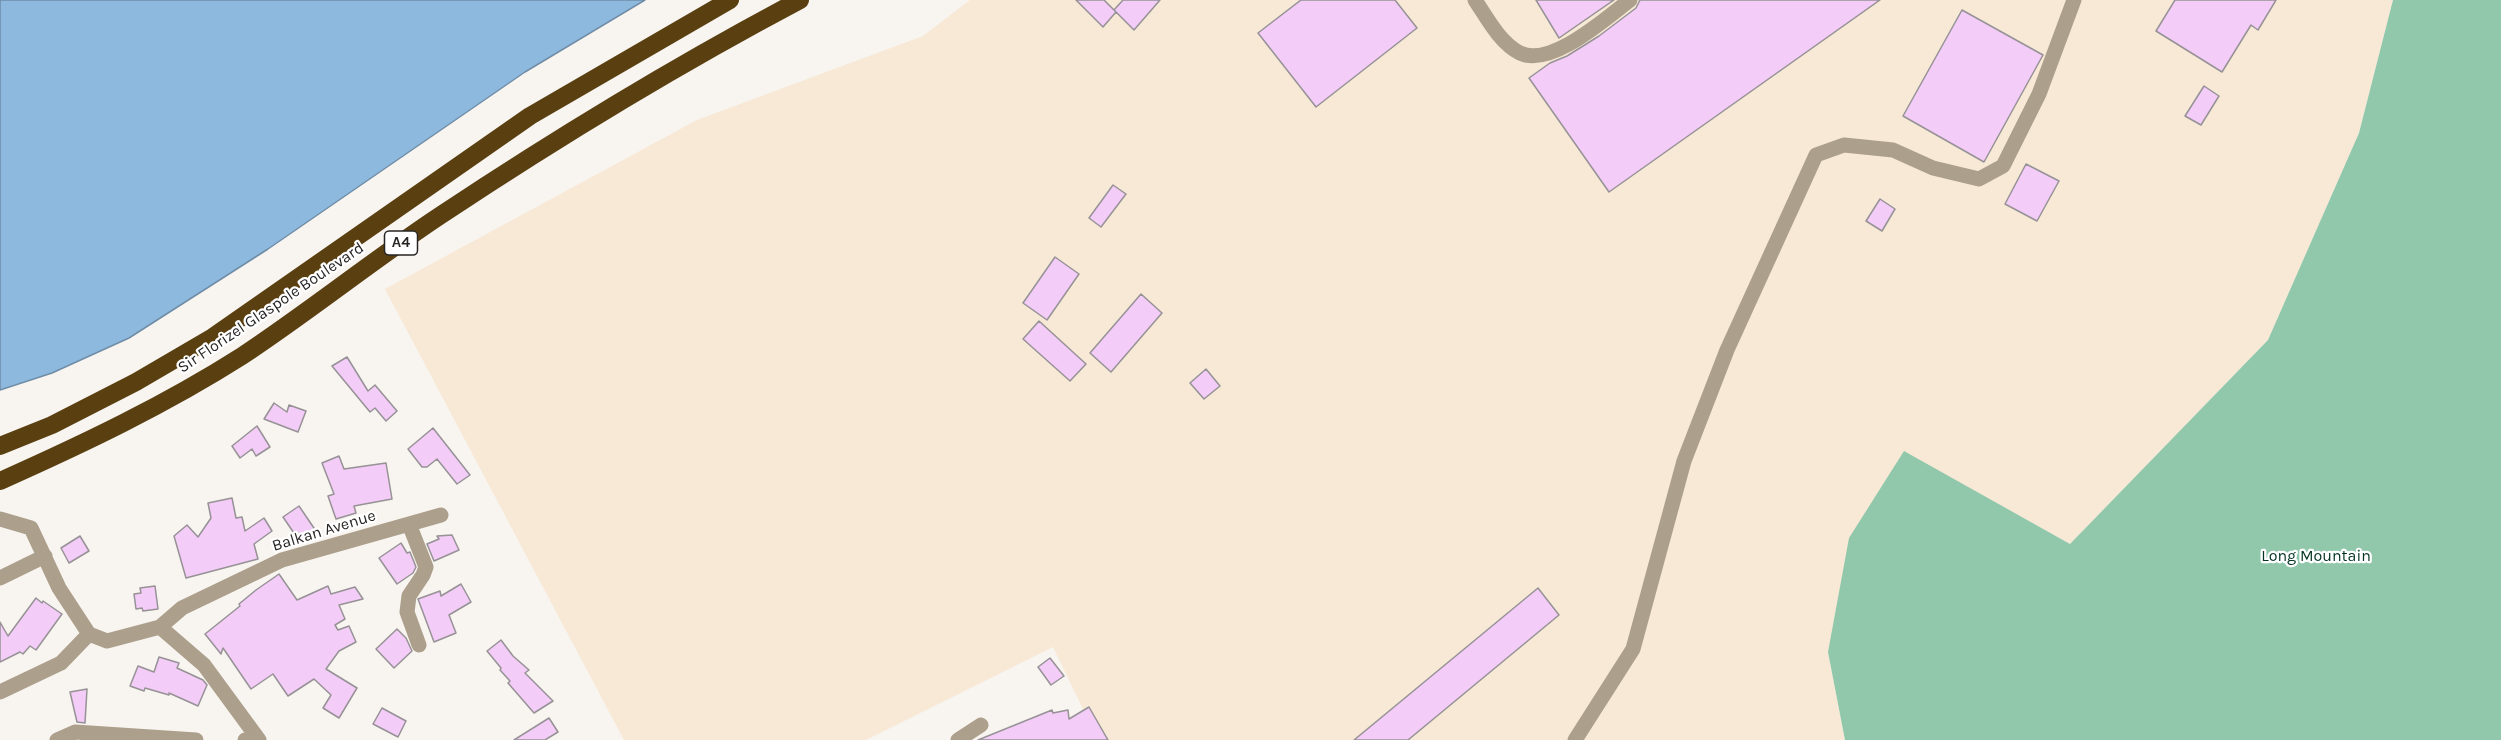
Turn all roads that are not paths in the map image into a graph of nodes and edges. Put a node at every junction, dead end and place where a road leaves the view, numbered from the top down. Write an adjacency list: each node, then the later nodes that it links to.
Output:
1 (730, 0): 6 (highway, Sir Florizel Glaspole Boulevard / A4)
2 (800, 0): 7 (highway, Sir Florizel Glaspole Boulevard / A4)
3 (1475, 0): 4 (street)
4 (1630, 0)
5 (2074, 0): 23 (street)
6 (0, 446)
7 (0, 481)
8 (441, 514): 10 (street, Balkan Avenue)
9 (0, 519): 11 (street)
10 (409, 524): 13 (street, Balkan Avenue); 15 (street)
11 (45, 556): 12 (street); 14 (street)
12 (0, 578)
13 (160, 627): 14 (street); 21 (street)
14 (89, 634): 16 (street)
15 (419, 645)
16 (0, 692)
17 (981, 725): 22 (street)
18 (57, 740): 19 (street)
19 (196, 740)
20 (245, 740): 21 (street)
21 (259, 740)
22 (958, 740)
23 (1575, 740)

